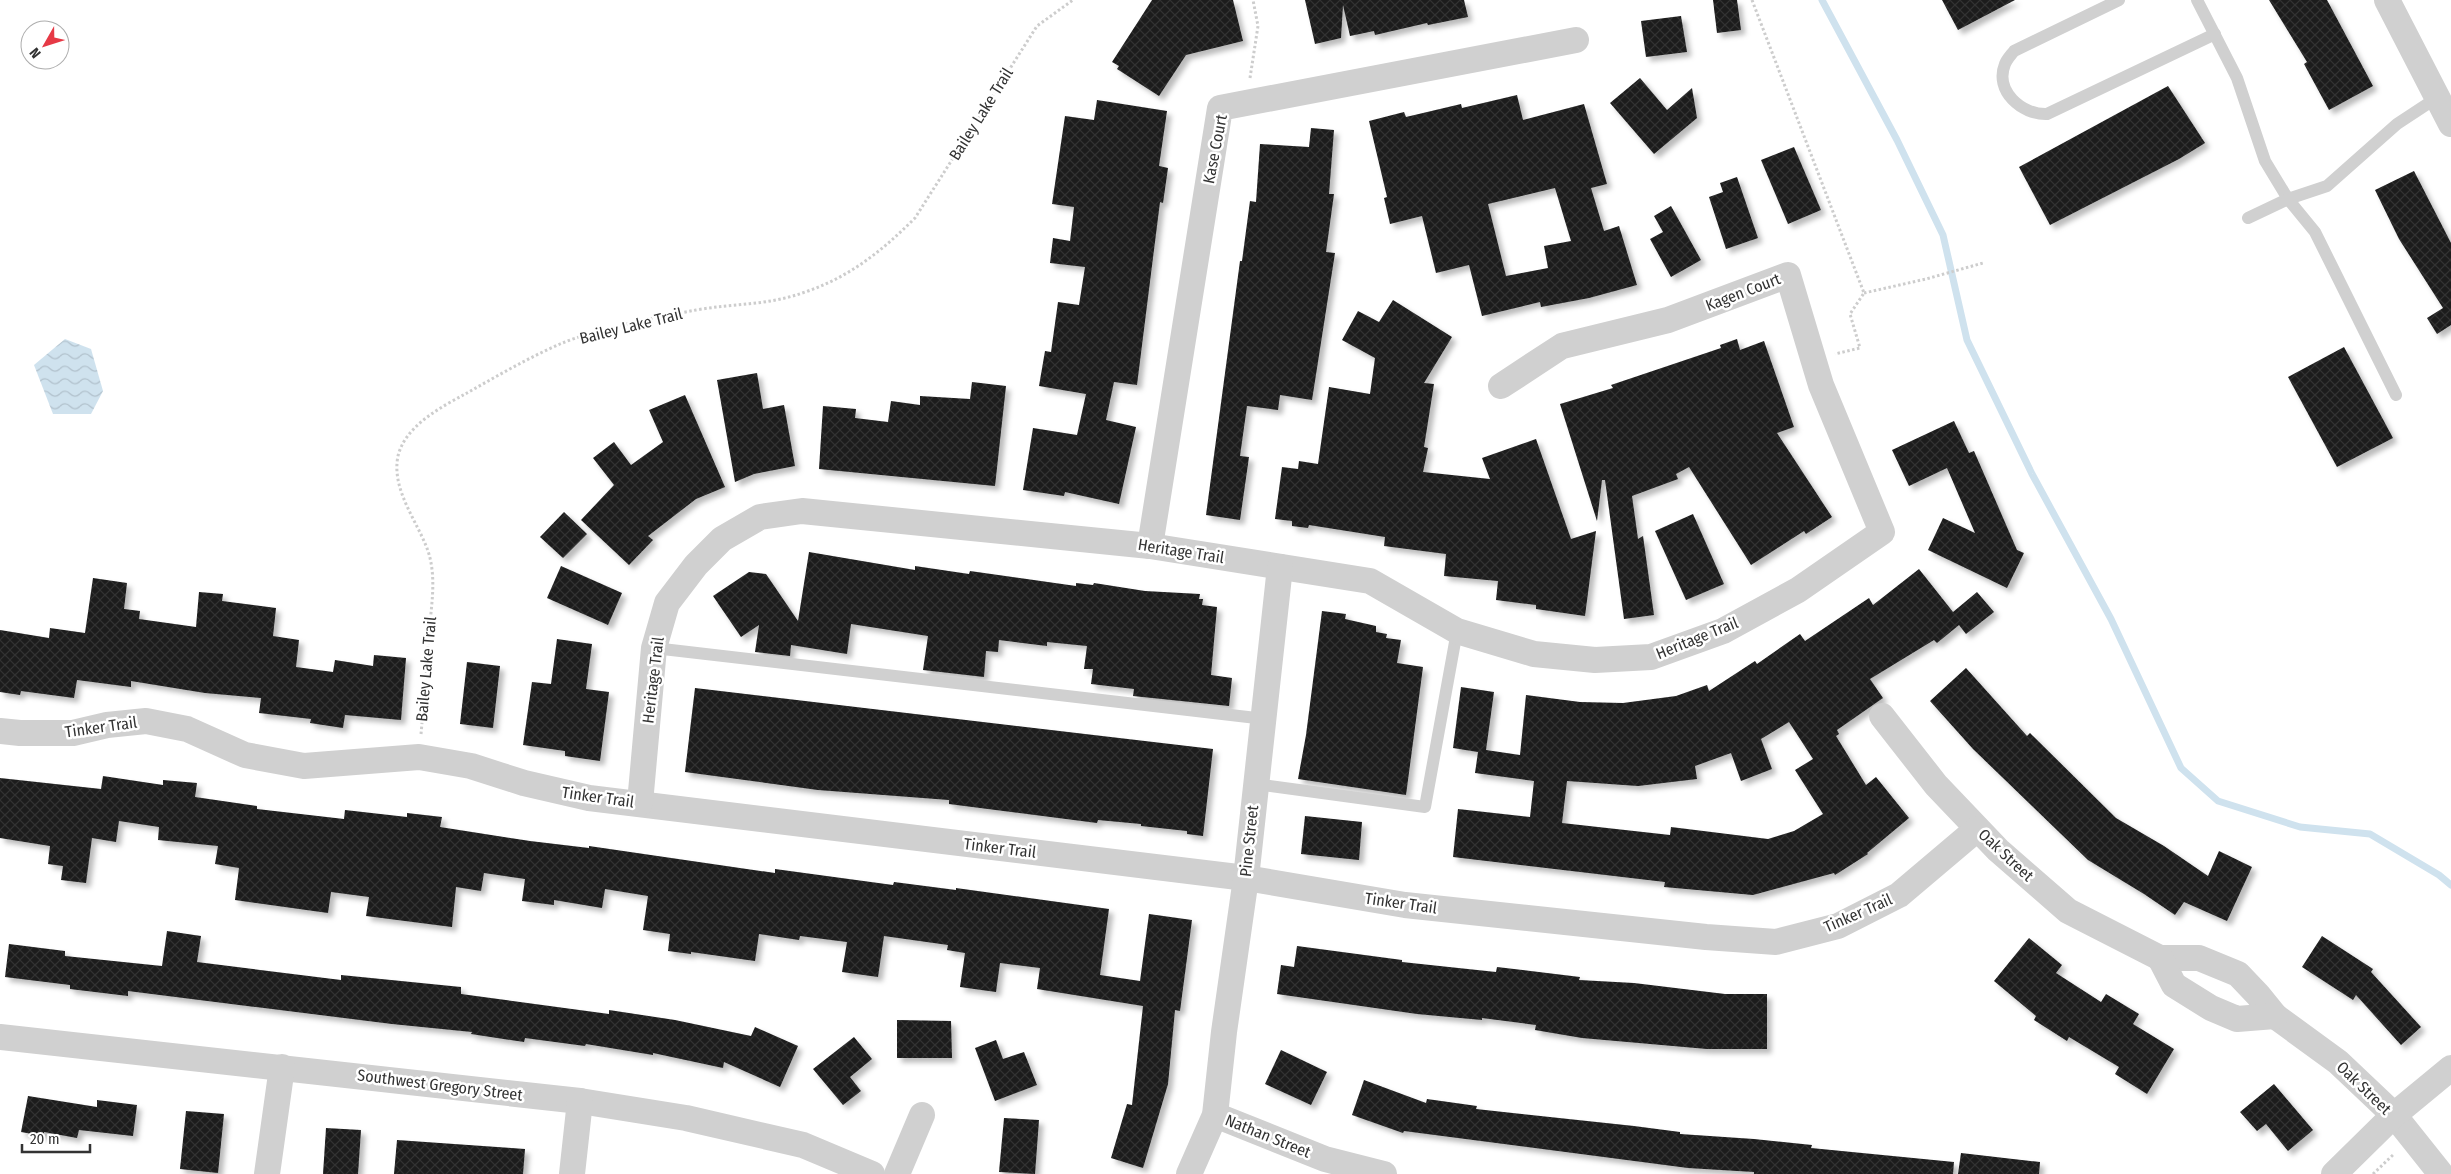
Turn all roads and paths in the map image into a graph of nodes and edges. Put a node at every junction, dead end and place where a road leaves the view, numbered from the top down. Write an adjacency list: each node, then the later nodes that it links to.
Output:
1 (1073, 0): 27 (path, Bailey Lake Trail)
2 (1253, 0): 10 (path)
3 (1752, 0): 15 (path)
4 (2119, 0): 7 (lane)
5 (2197, 0): 7 (lane)
6 (2387, 0): 9 (street)
7 (2215, 34): 12 (lane)
8 (1576, 40): 10 (street, Kase Court)
9 (2444, 94): 11 (street); 12 (lane)
10 (1246, 103): 20 (street, Kase Court)
11 (2451, 124)
12 (2288, 199): 13 (lane); 18 (lane)
13 (2248, 218)
14 (1983, 263): 15 (path)
15 (1864, 293): 16 (path)
16 (1813, 359): 17 (street, Kagen Court); 19 (street, Kagen Court)
17 (1501, 386)
18 (2396, 395)
19 (1882, 532): 22 (street, Heritage Trail)
20 (1150, 546): 21 (street, Heritage Trail); 23 (street, Heritage Trail)
21 (1280, 567): 22 (street, Heritage Trail); 25 (street, Pine Street)
22 (1457, 631): 28 (lane)
23 (654, 648): 25 (lane); 29 (street, Heritage Trail)
24 (1882, 716): 30 (street, Oak Street)
25 (1264, 719): 28 (street, Pine Street)
26 (0, 731): 27 (street, Tinker Trail)
27 (419, 757): 29 (street, Tinker Trail)
28 (1255, 784): 31 (street, Pine Street)
29 (640, 803): 31 (street, Tinker Trail)
30 (1977, 829): 31 (street, Tinker Trail); 32 (street, Oak Street)
31 (1246, 878): 38 (street, Pine Street)
32 (2160, 958): 33 (street, Oak Street); 33 (street)
33 (2274, 1016): 39 (street, Oak Street)
34 (0, 1037): 35 (street, Southwest Gregory Street)
35 (282, 1067): 37 (street, Southwest Gregory Street); 41 (street)
36 (2451, 1068): 39 (street)
37 (580, 1101): 42 (street); 43 (street, Southwest Gregory Street)
38 (1215, 1115): 45 (street, Nathan Street); 46 (street, Nathan Street)
39 (2394, 1115): 47 (street); 48 (street, Oak Street)
40 (922, 1116): 44 (street)
41 (267, 1174)
42 (572, 1174)
43 (872, 1174)
44 (897, 1174)
45 (1188, 1174)
46 (1384, 1174)
47 (2334, 1174)
48 (2441, 1174)

